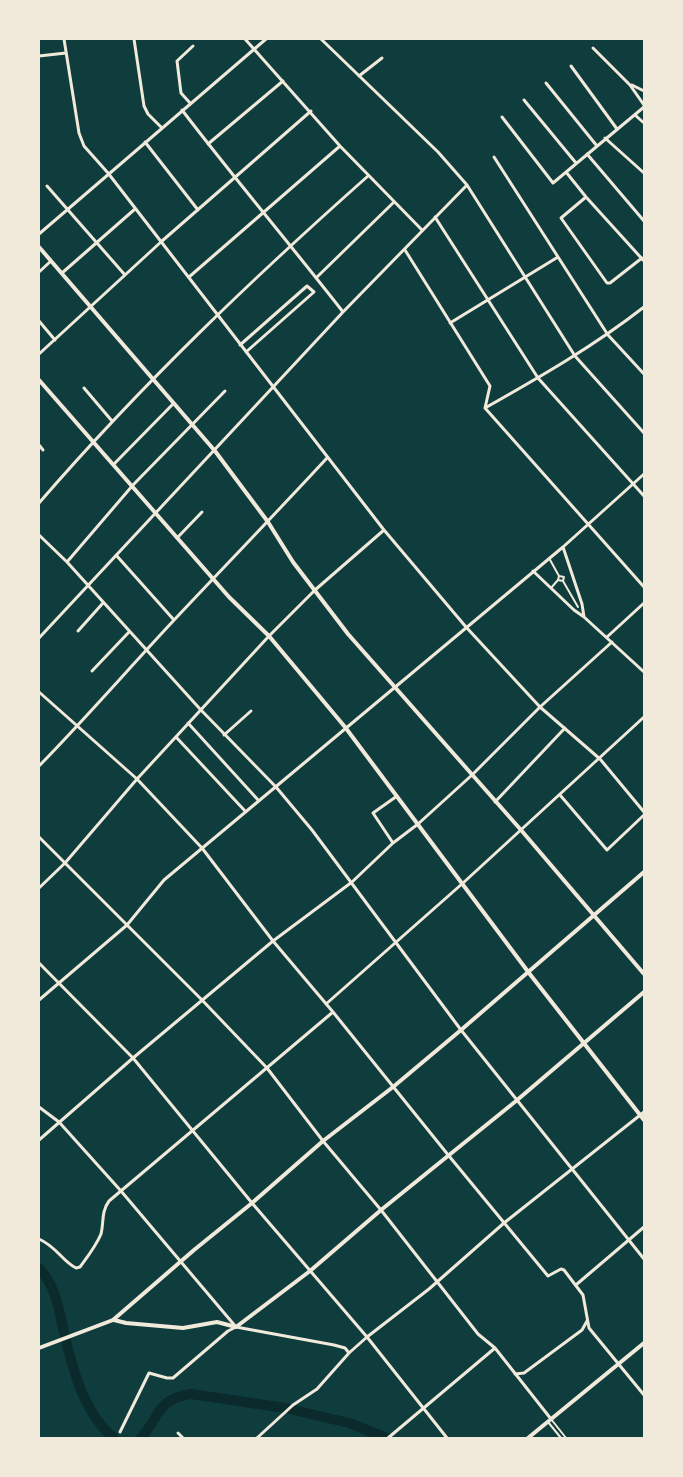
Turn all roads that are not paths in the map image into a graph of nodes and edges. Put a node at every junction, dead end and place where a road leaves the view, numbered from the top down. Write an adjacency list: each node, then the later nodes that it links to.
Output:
1 (64, 39): 9 (street)
2 (134, 39): 26 (street)
3 (245, 39): 8 (street)
4 (266, 39): 8 (street)
5 (321, 39): 13 (street)
6 (193, 46): 19 (street)
7 (593, 48): 16 (street)
8 (254, 49): 14 (street); 19 (street)
9 (66, 53): 10 (street); 37 (street)
10 (39, 56)
11 (382, 58): 13 (street)
12 (571, 66): 27 (street)
13 (359, 76): 41 (street)
14 (283, 81): 22 (street); 30 (street)
15 (546, 83): 32 (street)
16 (630, 85): 17 (street); 20 (street)
17 (644, 91)
18 (525, 100): 35 (street)
19 (190, 103): 21 (street)
20 (644, 106): 23 (street)
21 (182, 110): 26 (street); 30 (street)
22 (311, 111): 31 (street); 40 (street)
23 (635, 115): 25 (street); 27 (street)
24 (502, 117): 36 (street)
25 (644, 123)
26 (162, 128): 29 (street)
27 (617, 129): 28 (street)
28 (606, 138): 32 (street); 38 (street)
29 (145, 142): 37 (street); 47 (street)
30 (208, 144): 40 (street)
31 (340, 146): 39 (street); 48 (street)
32 (597, 146): 33 (street)
33 (587, 154): 35 (street); 50 (street)
34 (494, 157): 58 (street)
35 (576, 163): 36 (street)
36 (566, 172): 43 (street)
37 (108, 173): 45 (street); 46 (street)
38 (644, 173)
39 (368, 176): 44 (street); 55 (street)
40 (235, 179): 47 (street); 48 (street)
41 (467, 185): 49 (street); 66 (street)
42 (47, 186): 45 (street)
43 (586, 197): 59 (street); 59 (street)
44 (394, 202): 51 (street); 65 (street)
45 (69, 209): 52 (street); 54 (street)
46 (135, 209): 53 (street); 54 (street)
47 (198, 210): 53 (street)
48 (263, 212): 55 (street); 64 (street)
49 (435, 217): 51 (street); 67 (street)
50 (644, 221)
51 (422, 230): 57 (street)
52 (39, 234)
53 (162, 241): 63 (street); 64 (street)
54 (96, 242): 62 (street); 63 (street)
55 (290, 245): 65 (street); 72 (street)
56 (39, 247): 60 (street)
57 (405, 250): 71 (street); 75 (street)
58 (558, 257): 66 (street); 76 (street)
59 (643, 260)
60 (51, 261): 61 (street); 62 (street)
61 (39, 272)
62 (62, 273): 68 (street)
63 (125, 275): 68 (street)
64 (189, 278): 72 (street)
65 (316, 278): 71 (street)
66 (525, 278): 67 (street); 81 (street)
67 (488, 301): 75 (street); 84 (street)
68 (90, 307): 77 (street); 83 (street)
69 (644, 307): 76 (street)
70 (278, 312): 73 (street); 73 (street); 78 (street)
71 (343, 312): 87 (street)
72 (217, 314): 78 (street); 83 (street)
73 (284, 318): 79 (street)
74 (39, 321): 77 (street)
75 (450, 323): 90 (street)
76 (608, 335): 81 (street); 82 (street)
77 (55, 340): 80 (street)
78 (240, 345): 79 (street)
79 (246, 352): 87 (street)
80 (39, 354)
81 (575, 356): 84 (street); 93 (street)
82 (644, 374)
83 (152, 378): 89 (street); 91 (street)
84 (538, 378): 90 (street); 101 (street)
85 (39, 380): 94 (street)
86 (84, 388): 91 (street)
87 (273, 388): 97 (street); 98 (street)
88 (225, 391): 92 (street)
89 (173, 404): 92 (street); 99 (street)
90 (484, 408): 108 (street)
91 (112, 421): 94 (street)
92 (191, 425): 97 (street); 102 (street)
93 (644, 433)
94 (93, 441): 99 (street); 104 (street)
95 (39, 445): 96 (street)
96 (43, 450)
97 (215, 451): 106 (street); 107 (street)
98 (327, 458): 107 (street); 109 (street)
99 (114, 464): 102 (street)
100 (644, 474): 101 (street)
101 (633, 484): 103 (street); 108 (street)
102 (133, 485): 106 (street); 115 (street)
103 (644, 496)
104 (39, 503)
105 (202, 512): 111 (street)
106 (156, 513): 111 (street); 113 (street)
107 (268, 522): 120 (street); 126 (street)
108 (587, 525): 112 (street); 124 (street)
109 (384, 530): 126 (street); 134 (street)
110 (39, 535): 115 (street)
111 (177, 538): 120 (street)
112 (563, 547): 114 (street); 117 (street)
113 (116, 555): 123 (street); 133 (street)
114 (549, 558): 116 (street); 118 (street)
115 (67, 562): 123 (street)
116 (533, 571): 125 (street); 134 (street)
117 (572, 574): 119 (street); 129 (street)
118 (559, 576): 119 (street); 121 (street)
119 (564, 577): 122 (street)
120 (213, 579): 133 (street); 137 (street)
121 (558, 580): 122 (street); 125 (street)
122 (563, 581): 130 (street)
123 (87, 585): 127 (street); 139 (street)
124 (644, 587)
125 (551, 588): 131 (street)
126 (315, 590): 137 (street); 144 (street)
127 (104, 603): 135 (street); 136 (street)
128 (644, 603): 138 (street)
129 (582, 604): 130 (street); 132 (street)
130 (578, 608): 131 (street)
131 (574, 610): 132 (street)
132 (584, 616): 138 (street)
133 (174, 620): 141 (street)
134 (466, 627): 144 (street); 146 (street)
135 (78, 631)
136 (129, 632): 141 (street); 142 (street)
137 (269, 636): 147 (street); 152 (street)
138 (607, 637): 140 (street)
139 (39, 638)
140 (612, 642): 143 (street); 146 (street)
141 (147, 650): 147 (street); 151 (street)
142 (92, 671)
143 (644, 672)
144 (395, 687): 152 (street); 158 (street)
145 (39, 692): 151 (street)
146 (540, 707): 153 (street); 158 (street)
147 (200, 709): 150 (street); 154 (street)
148 (252, 711): 154 (street)
149 (644, 717): 156 (street)
150 (188, 723): 155 (street); 163 (street)
151 (79, 726): 157 (street); 159 (street)
152 (345, 727): 160 (street); 162 (street)
153 (565, 728): 156 (street); 164 (street)
154 (224, 735): 160 (street)
155 (176, 737): 159 (street); 165 (street)
156 (600, 759): 161 (street); 166 (street)
157 (39, 766)
158 (472, 775): 164 (street); 167 (street)
159 (137, 779): 171 (street); 172 (street)
160 (276, 787): 163 (street); 174 (street)
161 (560, 795): 166 (street); 168 (street)
162 (397, 796): 167 (street); 170 (street)
163 (259, 801): 165 (street)
164 (495, 802): 168 (street)
165 (246, 812): 171 (street)
166 (644, 813)
167 (418, 824): 170 (street); 175 (street)
168 (521, 830): 175 (street); 177 (street)
169 (39, 837): 172 (street)
170 (393, 843): 174 (street)
171 (202, 848): 178 (street); 179 (street)
172 (64, 863): 176 (street); 178 (street)
173 (644, 872): 177 (street)
174 (352, 882): 179 (street); 180 (street)
175 (463, 883): 180 (street); 182 (street)
176 (39, 888)
177 (595, 916): 182 (street); 183 (street)
178 (127, 925): 184 (street); 187 (street)
179 (273, 941): 187 (street); 188 (street)
180 (395, 943): 188 (street); 190 (street)
181 (39, 963): 184 (street)
182 (529, 973): 190 (street); 191 (street)
183 (644, 974)
184 (58, 983): 186 (street); 192 (street)
185 (644, 993): 191 (street)
186 (39, 1000)
187 (202, 1000): 192 (street); 193 (street)
188 (326, 1004): 189 (street)
189 (333, 1012): 193 (street); 194 (street)
190 (461, 1030): 194 (street); 195 (street)
191 (584, 1043): 195 (street); 197 (street)
192 (133, 1058): 198 (street); 199 (street)
193 (267, 1068): 199 (street); 201 (street)
194 (393, 1087): 201 (street); 202 (street)
195 (516, 1101): 202 (street); 203 (street)
196 (39, 1107): 198 (street)
197 (643, 1116): 203 (street)
198 (59, 1122): 200 (street); 204 (street)
199 (193, 1130): 204 (street); 205 (street)
200 (39, 1140)
201 (322, 1141): 205 (street); 206 (street)
202 (448, 1156): 206 (street); 207 (street)
203 (572, 1169): 207 (street); 210 (street)
204 (121, 1191): 209 (street); 212 (street)
205 (252, 1203): 212 (street); 213 (street)
206 (381, 1210): 213 (street); 214 (street)
207 (504, 1223): 214 (street); 215 (street)
208 (644, 1227): 210 (street)
209 (39, 1239)
210 (628, 1240): 211 (street); 215 (street)
211 (644, 1259)
212 (180, 1262): 216 (street); 218 (street)
213 (310, 1271): 220 (street); 221 (street)
214 (438, 1281): 221 (street); 224 (street)
215 (576, 1284): 217 (street)
216 (222, 1313): 219 (street); 220 (street)
217 (587, 1319): 226 (street); 227 (street)
218 (113, 1320): 219 (street); 223 (street)
219 (217, 1322): 220 (street)
220 (236, 1328): 225 (street); 231 (street)
221 (367, 1337): 225 (street); 229 (street)
222 (644, 1343): 226 (street)
223 (39, 1348)
224 (495, 1348): 227 (street); 229 (street)
225 (349, 1353): 234 (street)
226 (618, 1364): 228 (street); 230 (street)
227 (515, 1374): 230 (street)
228 (644, 1395)
229 (424, 1408): 235 (street); 236 (street)
230 (549, 1420): 237 (street); 238 (street); 239 (street)
231 (120, 1432)
232 (178, 1433): 233 (street)
233 (183, 1438)
234 (257, 1438)
235 (388, 1438)
236 (447, 1438)
237 (528, 1438)
238 (561, 1438)
239 (566, 1438)

